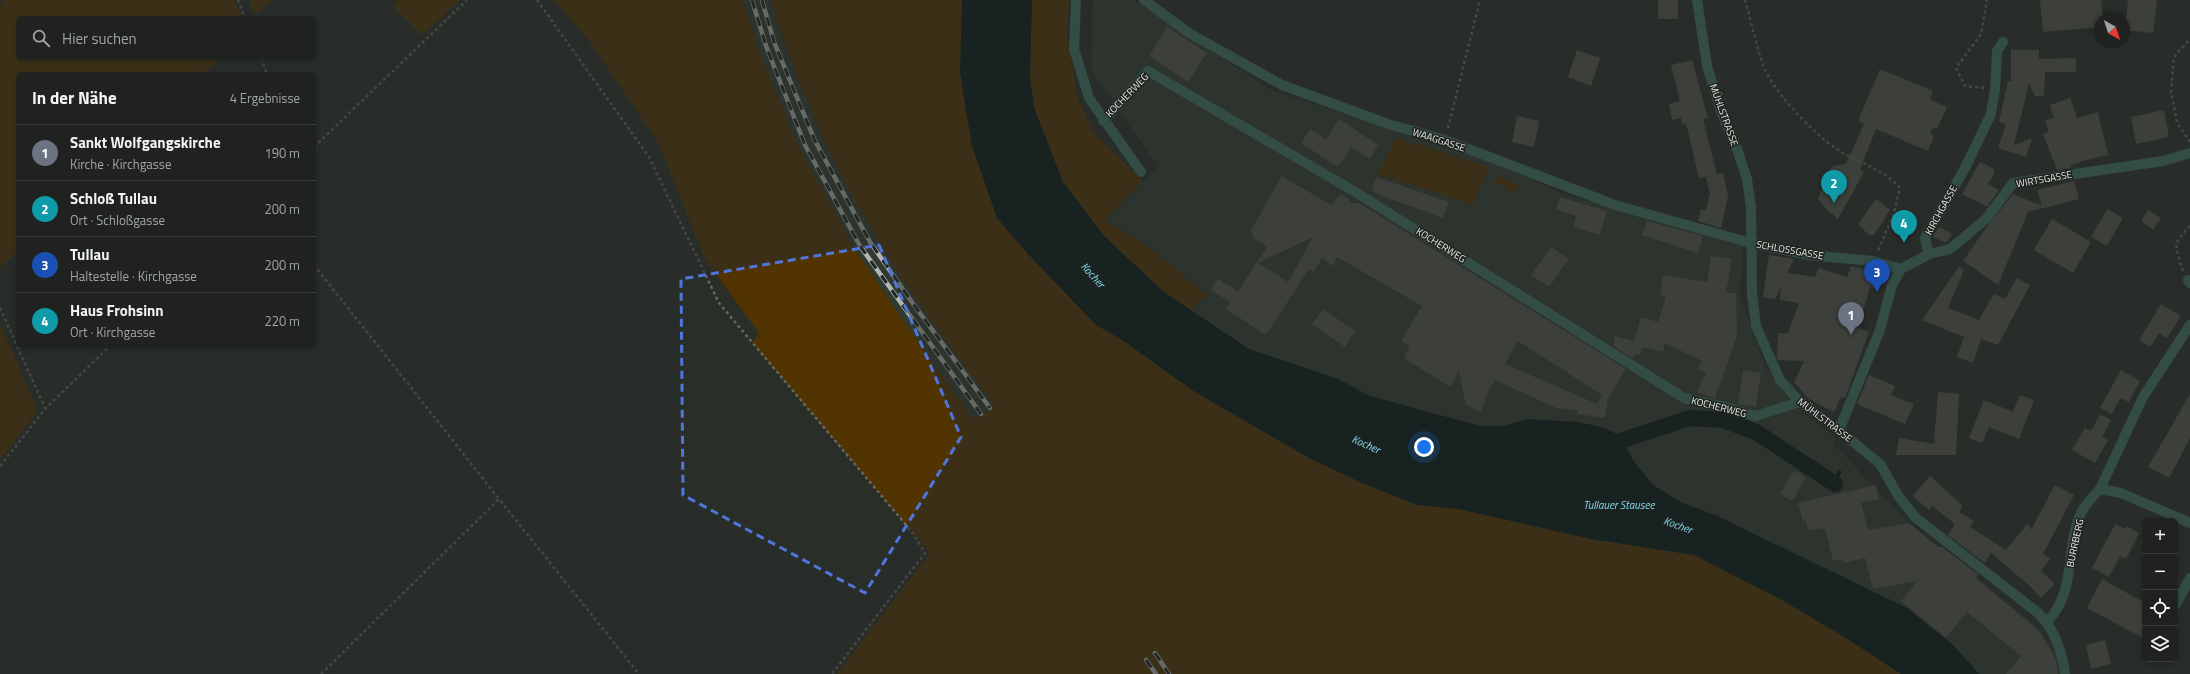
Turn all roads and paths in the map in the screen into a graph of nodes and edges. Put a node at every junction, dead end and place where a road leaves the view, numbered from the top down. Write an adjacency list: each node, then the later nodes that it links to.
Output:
1 (238, 0): 10 (path)
2 (467, 0): 19 (path)
3 (537, 0): 46 (path)
4 (1076, 0): 16 (street)
5 (1144, 0): 17 (street, WAAGGASSE)
6 (1480, 0): 17 (path)
7 (1697, 0): 23 (street, MÜHLSTRASSE)
8 (1745, 0): 25 (path)
9 (1988, 0): 15 (path)
10 (244, 16)
11 (2190, 39): 18 (path)
12 (2003, 42): 15 (street, KIRCHGASSE)
13 (262, 60): 14 (path)
14 (266, 72)
15 (1995, 89): 24 (street, KIRCHGASSE)
16 (1103, 121): 21 (street); 34 (street, KOCHERWEG)
17 (1445, 140): 23 (street, WAAGGASSE)
18 (2190, 142)
19 (316, 145)
20 (2188, 154): 24 (street, WIRTSGASSE)
21 (1141, 172)
22 (2190, 225): 28 (path)
23 (1751, 243): 25 (street, SCHLOSSGASSE); 34 (street, MÜHLSTRASSE)
24 (1929, 254): 27 (street)
25 (1873, 261): 27 (street, SCHLOSSGASSE)
26 (316, 268): 39 (path)
27 (1901, 269): 36 (street)
28 (2189, 281)
29 (0, 308): 31 (path)
30 (2190, 325): 38 (street, BURRBERG)
31 (16, 343)
32 (18, 348): 35 (path)
33 (108, 348): 35 (path)
34 (1800, 402): 36 (street, MÜHLSTRASSE)
35 (46, 408): 37 (path)
36 (1839, 430): 43 (street, MÜHLSTRASSE)
37 (0, 466)
38 (2100, 489): 40 (street); 43 (street, BURRBERG)
39 (499, 499): 44 (path); 45 (path)
40 (2190, 523)
41 (2190, 578): 42 (street)
42 (2178, 600)
43 (2047, 622): 47 (street, MÜHLSTRASSE)
44 (322, 674)
45 (639, 674)
46 (832, 674)
47 (2065, 674)

